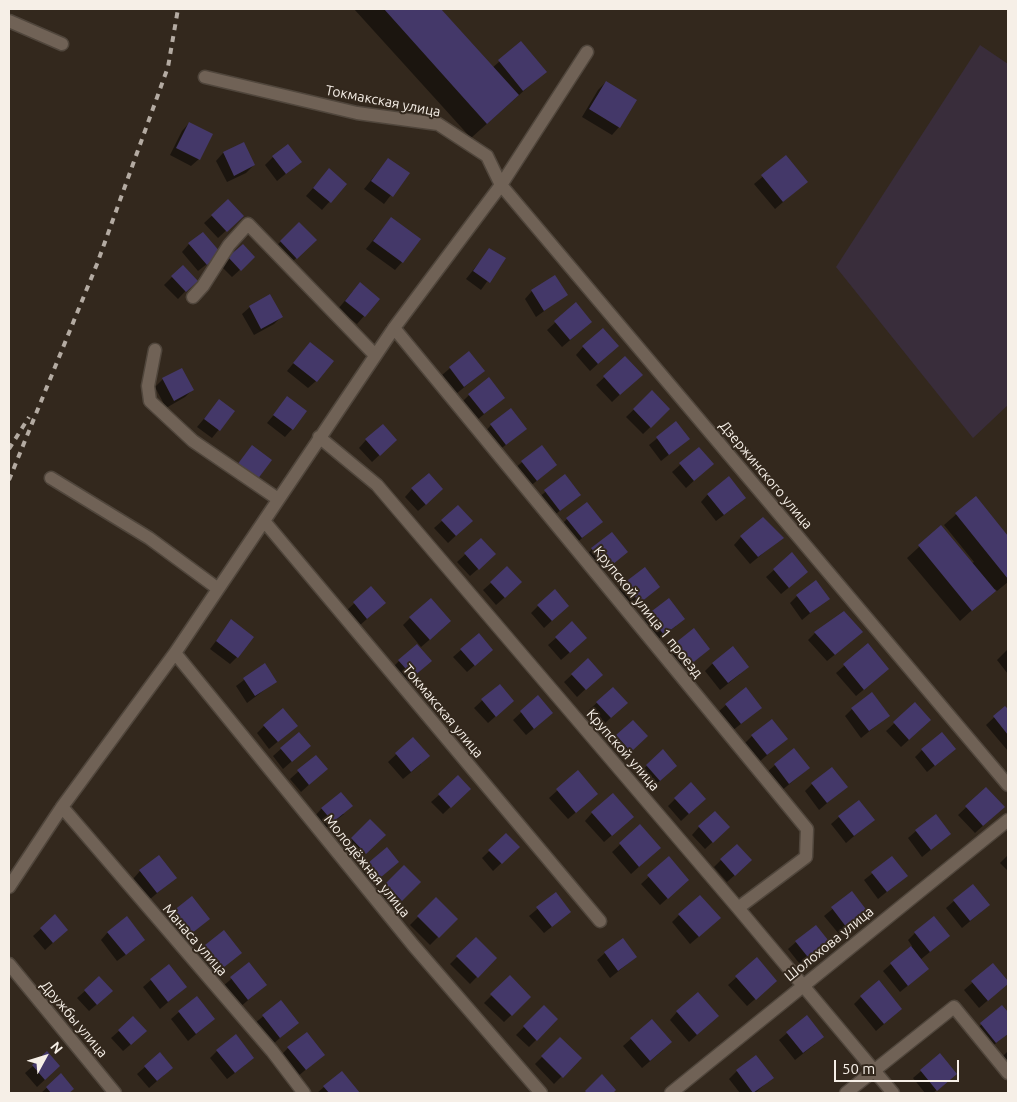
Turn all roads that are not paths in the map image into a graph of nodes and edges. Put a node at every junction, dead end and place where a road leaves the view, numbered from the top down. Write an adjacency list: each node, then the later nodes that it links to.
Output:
1 (9, 21): 2 (street)
2 (62, 44)
3 (587, 52): 5 (street)
4 (205, 77): 5 (street, Токмакская улица)
5 (501, 185): 7 (street); 16 (street, Дзержинского улица)
6 (193, 297): 9 (street)
7 (394, 328): 9 (street); 20 (street, Крупской улица 1 проезд)
8 (155, 350): 12 (street)
9 (375, 355): 10 (street)
10 (319, 436): 12 (street); 20 (street, Крупской улица)
11 (51, 478): 14 (street)
12 (278, 500): 13 (street)
13 (264, 521): 14 (street); 21 (street, Токмакская улица)
14 (217, 588): 15 (street)
15 (175, 652): 17 (street); 28 (street, Молодёжная улица)
16 (1008, 785)
17 (62, 808): 19 (street); 27 (street, Манаса улица)
18 (1008, 820): 23 (street, Шолохова улица)
19 (9, 886)
20 (738, 908): 23 (street, Крупской улица)
21 (600, 921)
22 (9, 964): 26 (street, Дружбы улица)
23 (801, 986): 24 (street, Крупской улица); 29 (street, Шолохова улица)
24 (875, 1072): 25 (street); 30 (street); 31 (street, Крупской улица)
25 (1008, 1073)
26 (116, 1093)
27 (304, 1093)
28 (541, 1093)
29 (670, 1093)
30 (846, 1093)
31 (893, 1093)

